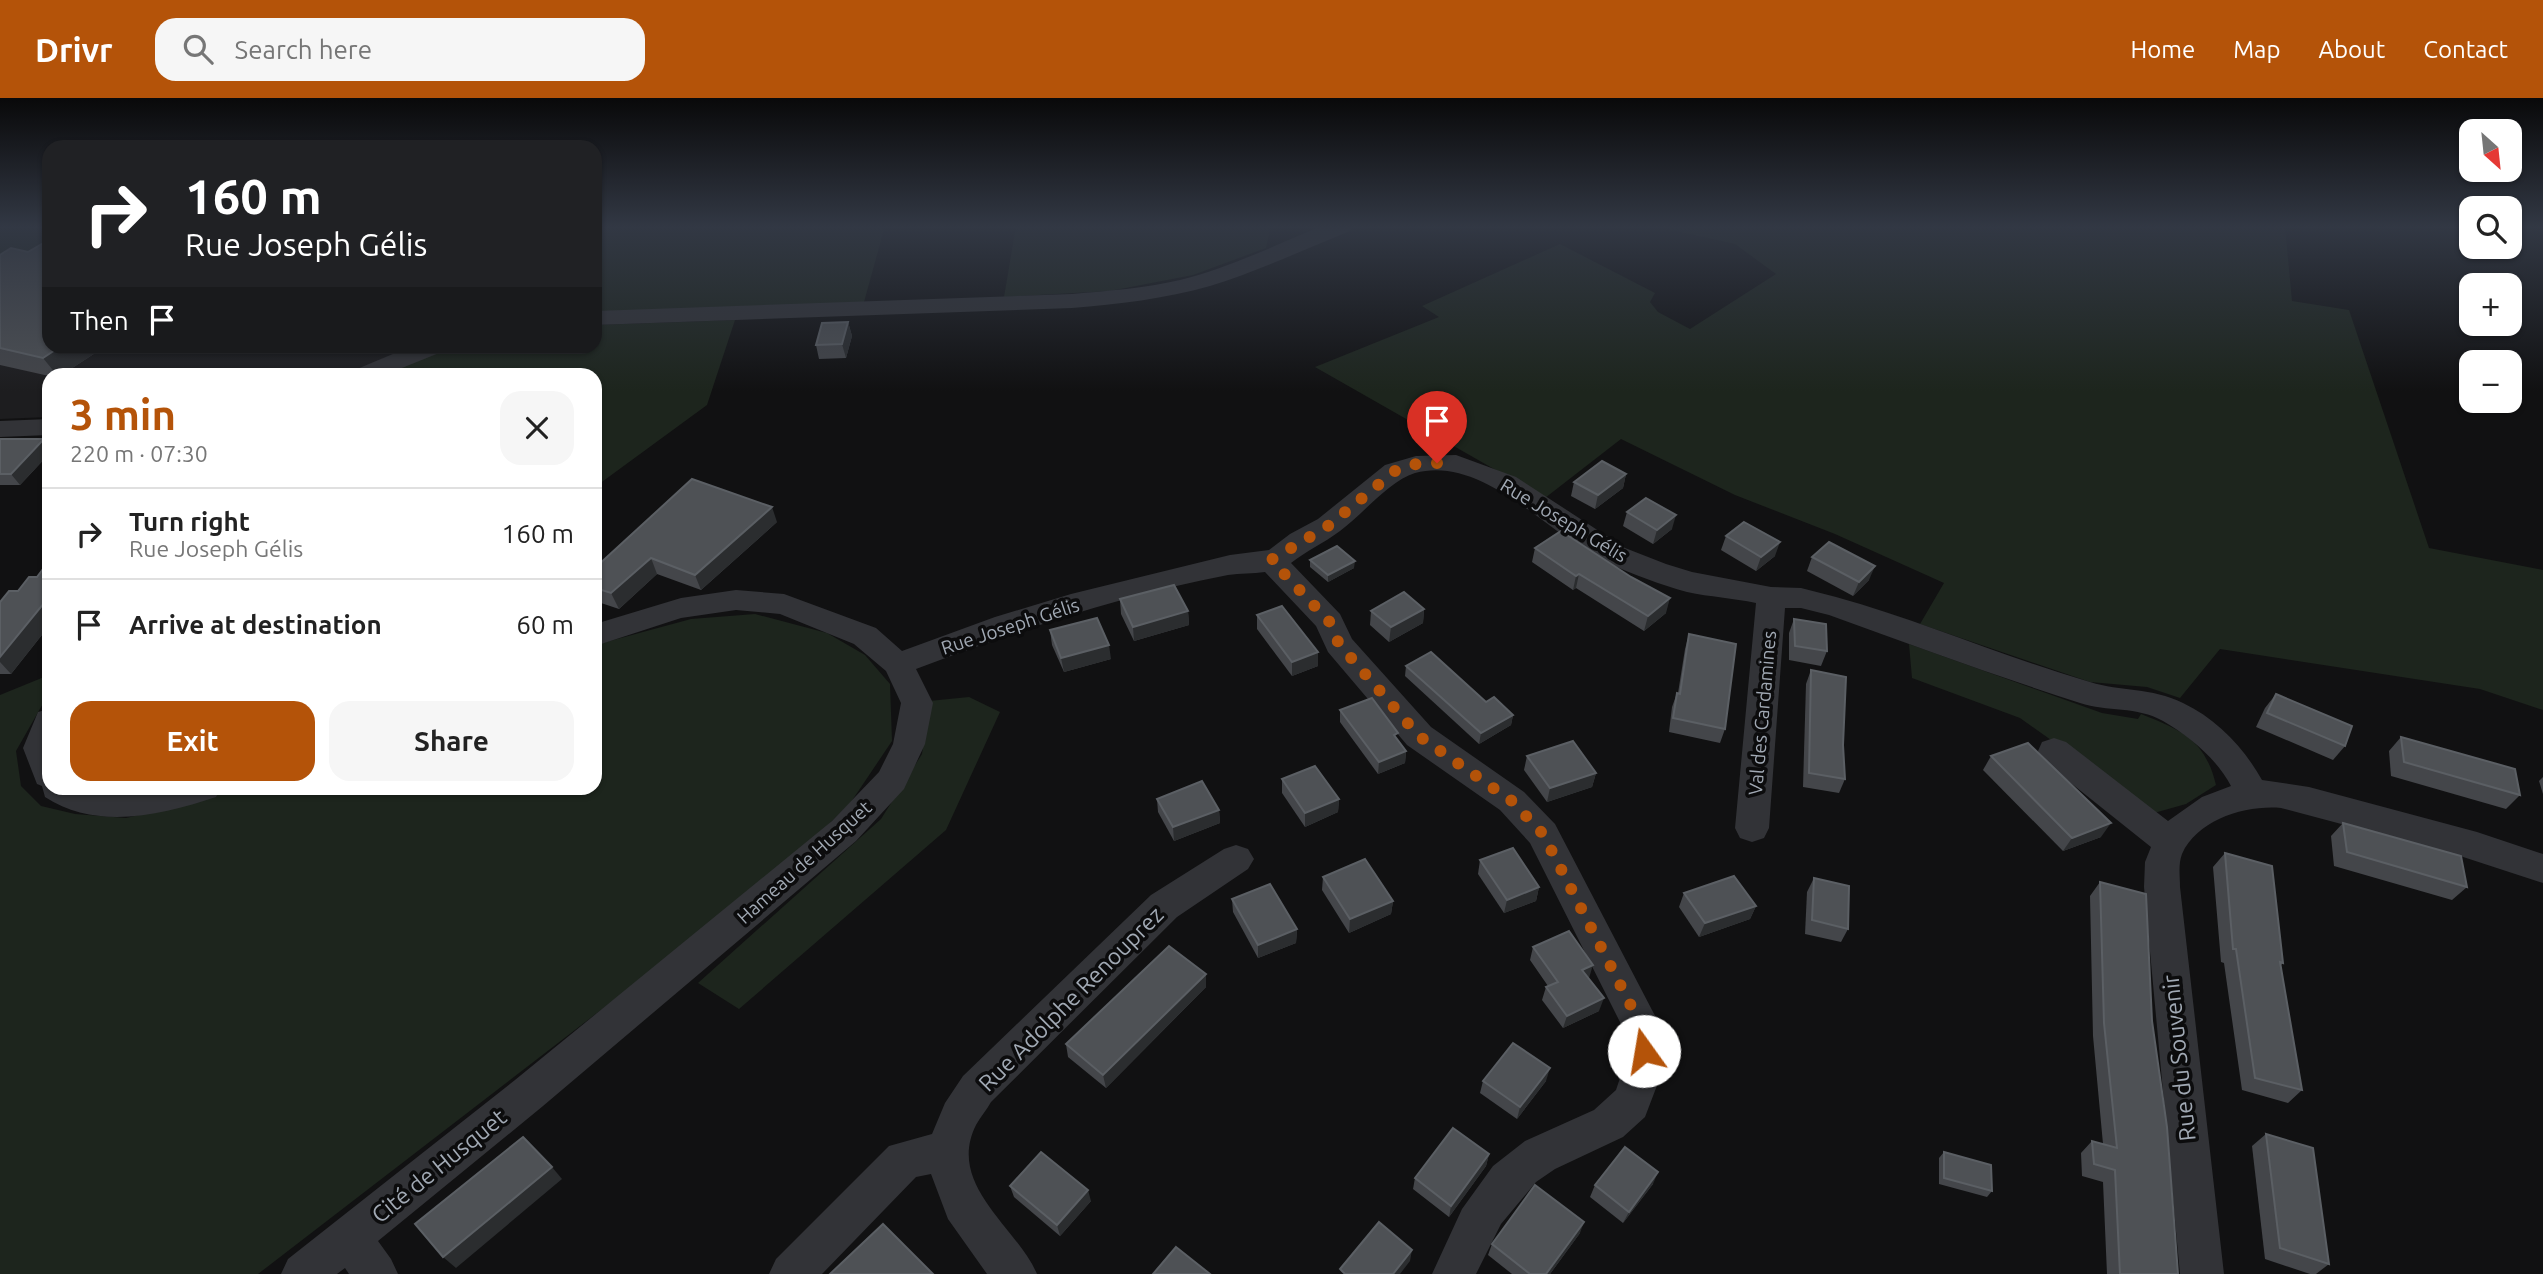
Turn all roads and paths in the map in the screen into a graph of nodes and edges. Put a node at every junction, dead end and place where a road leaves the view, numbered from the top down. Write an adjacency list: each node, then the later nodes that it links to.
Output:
1 (1198, 281): 2 (street)
2 (602, 318)
3 (415, 354): 4 (street)
4 (381, 368)
5 (42, 427): 6 (street)
6 (0, 429)
7 (1271, 560): 8 (street, Rue Joseph Gélis); 10 (street, Rue Joseph Gélis); 26 (street)
8 (1771, 597): 12 (street, Rue Joseph Gélis); 15 (street, Val des Cardamines)
9 (602, 632): 10 (street, Hameau de Husquet)
10 (898, 664): 19 (street, Hameau de Husquet)
11 (2054, 751): 16 (street)
12 (2252, 794): 16 (street); 18 (street)
13 (74, 795): 14 (street)
14 (179, 795)
15 (1752, 828)
16 (2171, 843): 27 (street, Rue du Souvenir)
17 (1236, 859): 20 (street, Rue Adolphe Renouprez)
18 (2543, 869)
19 (529, 1093): 21 (street, Cité de Husquet)
20 (950, 1150): 24 (street); 25 (street, Rue Adolphe Renouprez)
21 (349, 1238): 22 (street, Cité de Husquet); 23 (street)
22 (303, 1274)
23 (376, 1274)
24 (791, 1274)
25 (1015, 1274)
26 (1454, 1274)
27 (2202, 1274)

